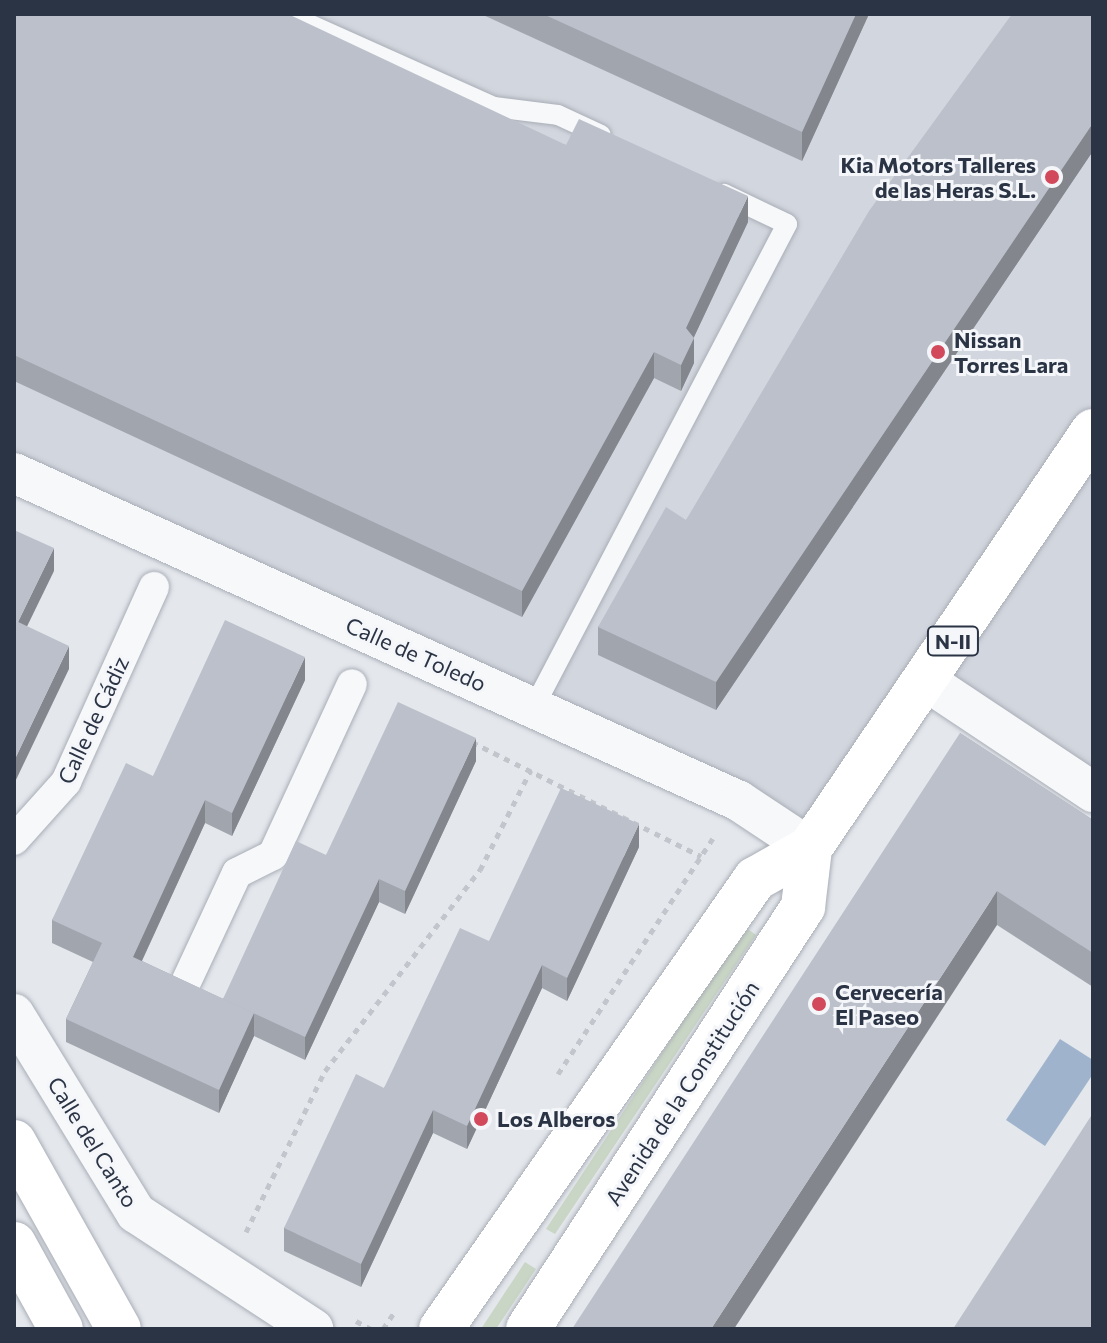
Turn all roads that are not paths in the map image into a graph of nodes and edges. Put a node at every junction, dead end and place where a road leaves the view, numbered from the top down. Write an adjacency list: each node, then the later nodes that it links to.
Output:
1 (286, 14): 2 (lane)
2 (615, 142)
3 (701, 183): 9 (lane)
4 (1086, 455): 7 (main road, Avenida de la Constitución / N-II)
5 (14, 473): 9 (street, Calle de Toledo)
6 (154, 587): 11 (street, Calle de Cádiz)
7 (926, 681): 10 (street); 12 (main road, Avenida de la Constitución / N-II)
8 (352, 684): 13 (street)
9 (534, 707): 12 (street, Calle de Toledo)
10 (1093, 792)
11 (14, 840)
12 (810, 848): 20 (main road, Avenida de la Constitución / N-II); 21 (main road, Avenida de la Constitución / N-II)
13 (187, 980)
14 (14, 1014): 19 (street, Calle del Canto)
15 (14, 1142): 18 (main road)
16 (14, 1244): 17 (main road)
17 (61, 1329)
18 (119, 1329)
19 (313, 1329)
20 (441, 1329)
21 (528, 1329)

